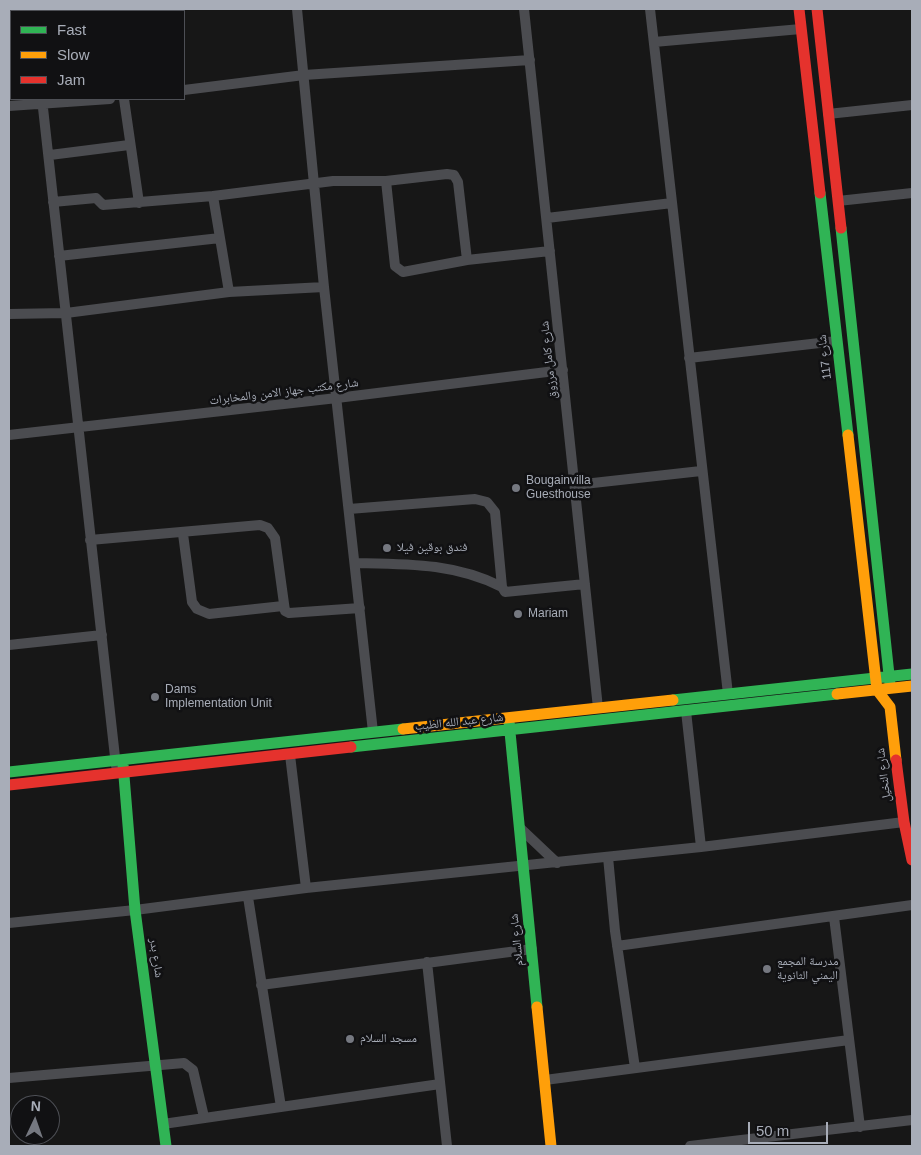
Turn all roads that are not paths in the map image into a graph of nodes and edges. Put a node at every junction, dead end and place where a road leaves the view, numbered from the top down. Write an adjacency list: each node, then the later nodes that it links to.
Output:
1 (297, 9): 9 (street)
2 (524, 9): 8 (street, شارع كامل مرزوق)
3 (650, 9): 7 (street)
4 (799, 9): 6 (street, شارع 117)
5 (817, 9): 16 (street)
6 (801, 29): 7 (street); 20 (street, شارع 117)
7 (654, 42): 28 (street)
8 (530, 60): 9 (street); 29 (street, شارع كامل مرزوق)
9 (304, 75): 10 (street); 22 (street)
10 (185, 90)
11 (76, 100): 13 (street)
12 (124, 100): 17 (street)
13 (42, 101): 15 (street); 18 (street)
14 (912, 105): 16 (street)
15 (9, 106)
16 (828, 114): 19 (street)
17 (129, 145): 18 (street); 27 (street)
18 (50, 155): 26 (street)
19 (834, 163): 20 (street); 25 (street)
20 (816, 164): 38 (street, شارع 117)
21 (386, 181): 22 (street); 33 (street); 33 (street)
22 (314, 183): 24 (street); 34 (street)
23 (912, 192): 25 (street)
24 (213, 196): 27 (street); 30 (street)
25 (838, 201): 57 (street)
26 (53, 202): 27 (street); 32 (street)
27 (139, 203)
28 (672, 203): 29 (street); 39 (street)
29 (546, 218): 31 (street, شارع كامل مرزوق)
30 (220, 238): 32 (street); 35 (street)
31 (550, 251): 33 (street); 40 (street, شارع كامل مرزوق)
32 (58, 256): 36 (street)
33 (467, 260)
34 (324, 287): 35 (street); 41 (street)
35 (229, 292): 36 (street)
36 (66, 313): 37 (street); 42 (street)
37 (9, 314)
38 (836, 341): 39 (street); 58 (street, شارع 117)
39 (689, 358): 44 (street)
40 (563, 370): 41 (street, شارع مكتب جهاز الامن والمخابرات); 45 (street, شارع كامل مرزوق)
41 (337, 398): 42 (street, شارع مكتب جهاز الامن والمخابرات); 46 (street)
42 (78, 428): 43 (street, شارع مكتب جهاز الامن والمخابرات); 48 (street)
43 (9, 435)
44 (701, 470): 45 (street); 61 (street)
45 (575, 485): 50 (street, شارع كامل مرزوق)
46 (348, 509): 49 (street); 51 (street)
47 (183, 534): 48 (street); 52 (street); 52 (street)
48 (90, 540): 54 (street)
49 (356, 563): 51 (street); 53 (street)
50 (585, 584): 51 (street); 62 (street, شارع كامل مرزوق)
51 (502, 587)
52 (284, 606): 53 (street)
53 (360, 608): 66 (street)
54 (102, 635): 55 (street); 68 (street)
55 (9, 645)
56 (912, 674): 57 (street, شارع عبد الله الطيب)
57 (889, 676): 58 (street, شارع عبد الله الطيب); 60 (street)
58 (875, 678): 60 (street, شارع 117); 61 (street, شارع عبد الله الطيب)
59 (912, 686): 60 (street, شارع عبد الله الطيب)
60 (884, 693): 63 (street, شارع عبد الله الطيب); 72 (street, شارع النخيل)
61 (728, 694): 62 (street, شارع عبد الله الطيب)
62 (598, 708): 64 (street, شارع عبد الله الطيب)
63 (686, 711): 65 (street, شارع عبد الله الطيب); 74 (street)
64 (509, 717): 65 (street, شارع السلام); 66 (street, شارع عبد الله الطيب)
65 (511, 730): 67 (street, شارع عبد الله الطيب); 73 (street, شارع السلام)
66 (373, 732): 68 (street, شارع عبد الله الطيب)
67 (290, 755): 70 (street, شارع عبد الله الطيب); 79 (street)
68 (119, 760): 69 (street, شارع عبد الله الطيب); 70 (street, شارع بدر)
69 (9, 772)
70 (120, 773): 71 (street, شارع عبد الله الطيب); 82 (street, شارع بدر)
71 (9, 786)
72 (904, 822): 74 (street); 76 (street, شارع النخيل)
73 (520, 828): 77 (street); 78 (street, شارع السلام)
74 (701, 847): 75 (street)
75 (608, 857): 77 (street); 85 (street)
76 (912, 860)
77 (557, 863): 78 (street)
78 (524, 865): 79 (street); 86 (street, شارع السلام)
79 (306, 888): 80 (street)
80 (248, 897): 82 (street); 88 (street)
81 (912, 905): 83 (street)
82 (136, 910): 84 (street); 90 (street, شارع بدر)
83 (834, 917): 85 (street); 89 (street)
84 (9, 923)
85 (617, 946): 91 (street)
86 (532, 949): 87 (street); 93 (street, شارع السلام)
87 (427, 962): 88 (street); 94 (street)
88 (261, 985): 95 (street)
89 (849, 1040): 91 (street); 99 (street)
90 (156, 1064): 92 (street); 96 (street); 98 (street, شارع بدر)
91 (634, 1068): 93 (street)
92 (9, 1078)
93 (545, 1080): 103 (street, شارع السلام)
94 (440, 1084): 95 (street); 102 (street)
95 (281, 1107): 96 (street)
96 (204, 1117): 98 (street)
97 (912, 1120): 99 (street)
98 (163, 1124): 101 (street, شارع بدر)
99 (860, 1127): 100 (street)
100 (765, 1142): 104 (street)
101 (166, 1146)
102 (447, 1146)
103 (551, 1146)
104 (690, 1146)

